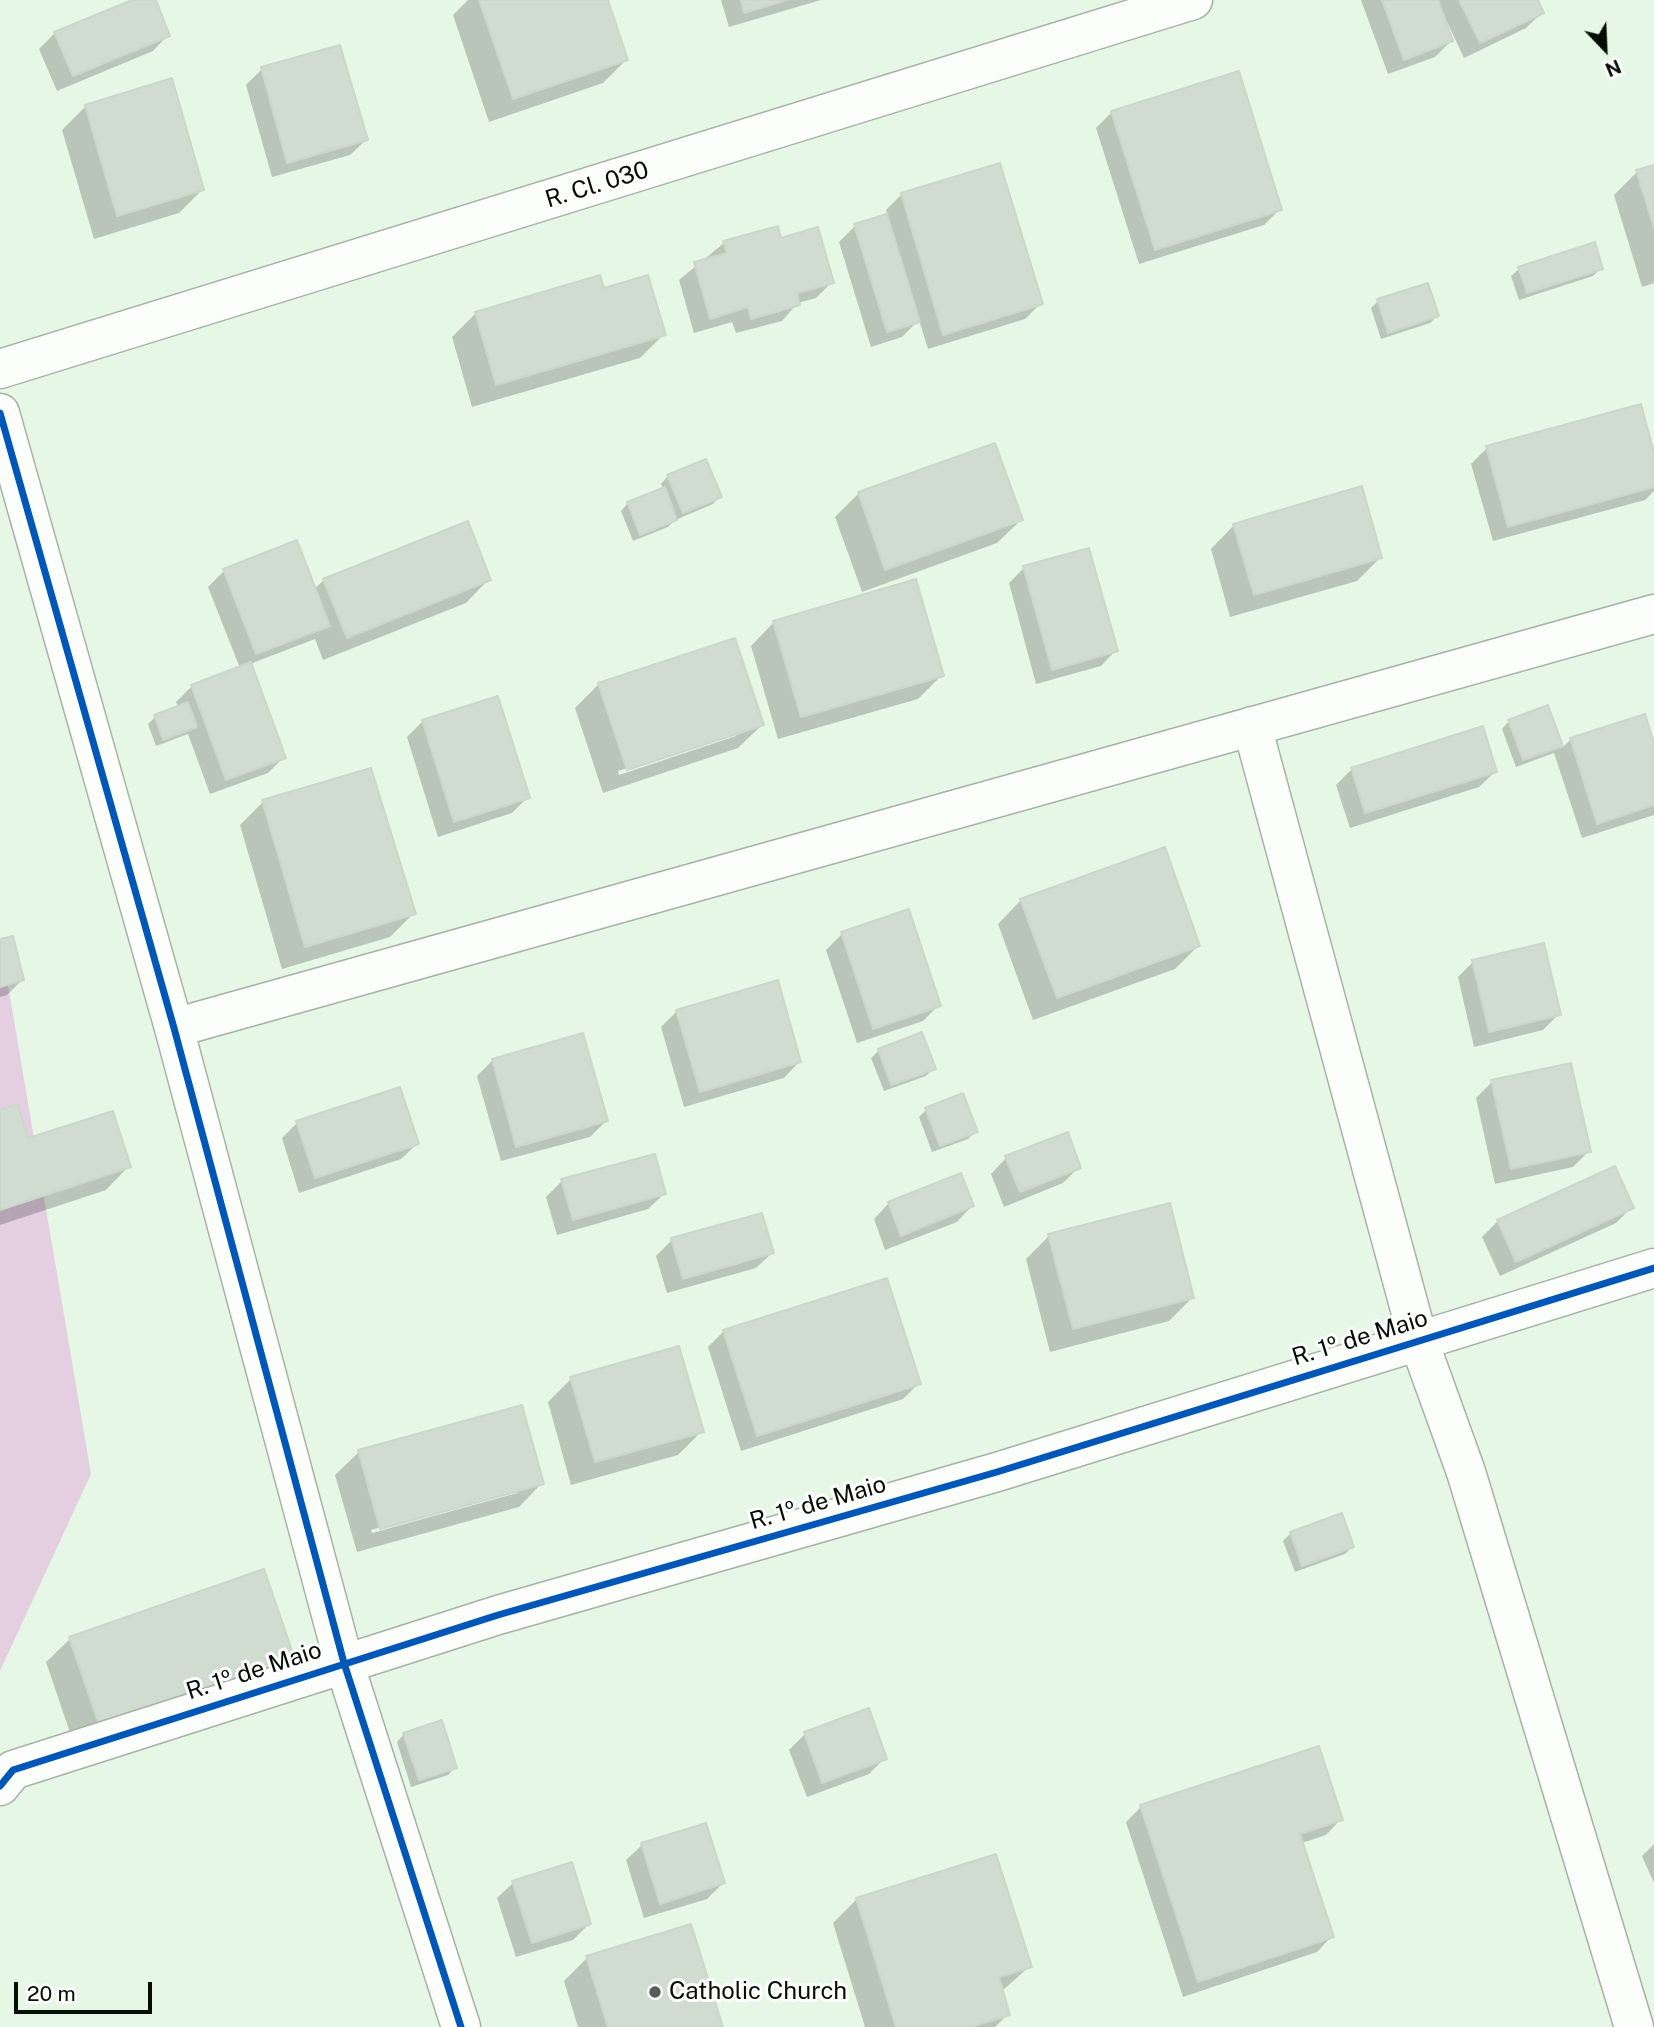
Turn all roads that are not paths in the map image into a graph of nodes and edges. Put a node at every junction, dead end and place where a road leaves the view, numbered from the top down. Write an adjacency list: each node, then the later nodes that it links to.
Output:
1 (1193, 0): 2 (street, R. Cl. 030)
2 (0, 369)
3 (0, 413): 6 (street)
4 (1654, 614): 5 (street)
5 (1252, 726): 6 (street); 8 (street)
6 (174, 1028): 9 (street)
7 (1654, 1268): 8 (street, R. 1º de Maio)
8 (1418, 1339): 9 (street, R. 1º de Maio); 12 (street)
9 (344, 1663): 10 (street, R. 1º de Maio); 11 (street)
10 (0, 1786)
11 (461, 2027)
12 (1634, 2027)

